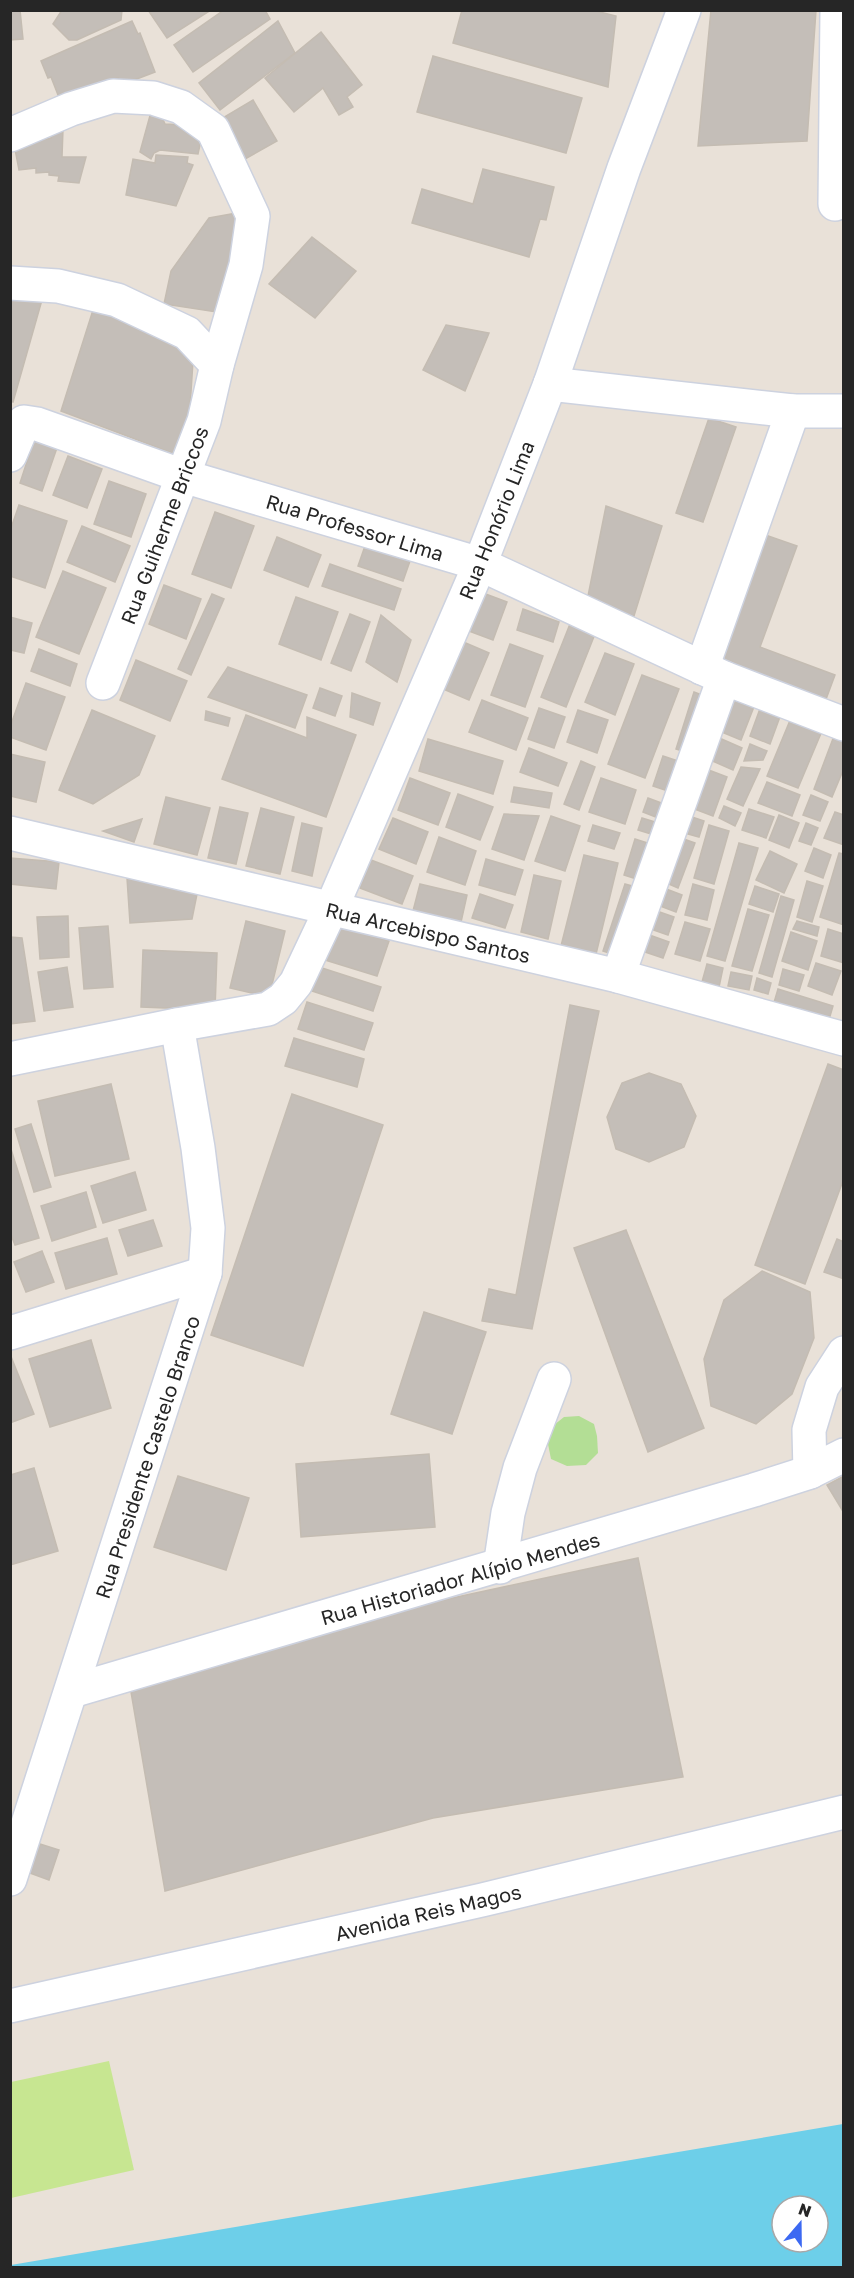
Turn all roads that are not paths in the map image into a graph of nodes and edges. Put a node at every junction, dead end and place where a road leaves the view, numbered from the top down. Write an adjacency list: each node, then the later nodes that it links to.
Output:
1 (684, 10): 7 (street, Rua Honório Lima)
2 (837, 10): 4 (street)
3 (10, 135): 6 (street, Rua Guiherme Briccos)
4 (835, 204)
5 (10, 283): 6 (street)
6 (217, 365): 11 (street, Rua Guiherme Briccos)
7 (550, 384): 8 (street); 12 (street, Rua Honório Lima)
8 (793, 411): 9 (street); 13 (street)
9 (843, 411)
10 (10, 455): 11 (street, Rua Professor Lima)
11 (183, 476): 12 (street, Rua Professor Lima); 14 (street, Rua Guiherme Briccos)
12 (480, 564): 13 (street, Rua Professor Lima); 17 (street, Rua Honório Lima)
13 (713, 673): 15 (street, Rua Professor Lima); 18 (street)
14 (103, 683)
15 (843, 724)
16 (10, 833): 17 (street, Rua Arcebispo Santos)
17 (331, 909): 18 (street, Rua Arcebispo Santos); 19 (street, Rua Honório Lima)
18 (618, 976): 20 (street, Rua Arcebispo Santos)
19 (177, 1025): 21 (street); 22 (street, Rua Presidente Castelo Branco)
20 (843, 1039)
21 (10, 1059)
22 (206, 1273): 23 (street); 29 (street, Rua Presidente Castelo Branco)
23 (10, 1333)
24 (843, 1353): 27 (street)
25 (554, 1379): 28 (street)
26 (843, 1455): 27 (street, Rua Historiador Alípio Mendes)
27 (810, 1472): 28 (street, Rua Historiador Alípio Mendes)
28 (500, 1567): 29 (street, Rua Historiador Alípio Mendes)
29 (72, 1691): 31 (street, Rua Presidente Castelo Branco)
30 (843, 1812): 32 (street, Avenida Reis Magos)
31 (10, 1879)
32 (10, 2006)

